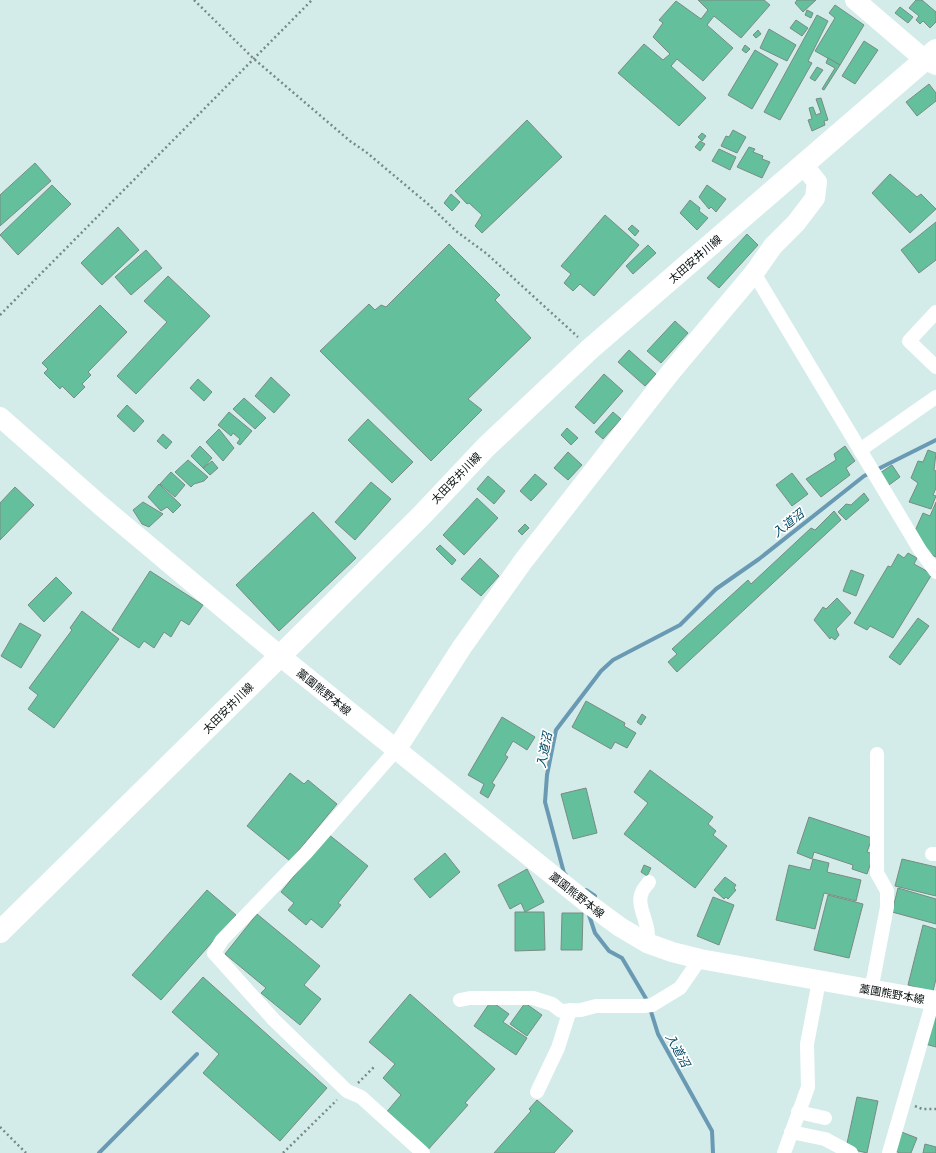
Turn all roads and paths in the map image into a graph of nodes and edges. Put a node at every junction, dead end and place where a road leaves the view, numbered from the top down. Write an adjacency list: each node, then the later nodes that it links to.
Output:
1 (194, 0): 5 (path)
2 (312, 0): 5 (path)
3 (855, 0): 4 (street)
4 (932, 58): 6 (main road, 太田安井川線)
5 (254, 59): 9 (path); 10 (path)
6 (804, 166): 7 (street); 10 (main road, 太田安井川線)
7 (754, 273): 14 (street); 17 (street)
8 (936, 312): 11 (street)
9 (0, 315)
10 (590, 349): 16 (main road, 太田安井川線)
11 (936, 367)
12 (936, 397): 14 (street)
13 (0, 417): 16 (street, 藁園熊野本線)
14 (860, 450): 15 (street)
15 (936, 572)
16 (280, 656): 17 (street, 藁園熊野本線); 20 (main road, 太田安井川線)
17 (396, 750): 21 (street, 藁園熊野本線); 29 (street)
18 (877, 754): 24 (street)
19 (649, 882): 21 (street)
20 (0, 932)
21 (647, 943): 22 (street, 藁園熊野本線)
22 (700, 959): 23 (street, 藁園熊野本線); 27 (street)
23 (819, 981): 24 (street, 藁園熊野本線); 33 (street)
24 (871, 991): 26 (street, 藁園熊野本線)
25 (460, 1000): 27 (street)
26 (934, 1001): 31 (street)
27 (570, 1010): 30 (street)
28 (375, 1066): 29 (path)
29 (347, 1091): 38 (path); 39 (street)
30 (537, 1092)
31 (903, 1101): 32 (path); 42 (street)
32 (936, 1109)
33 (798, 1112): 34 (street); 36 (street)
34 (825, 1118)
35 (0, 1127): 37 (path)
36 (791, 1132): 40 (street); 41 (street)
37 (26, 1153)
38 (283, 1153)
39 (423, 1153)
40 (784, 1153)
41 (850, 1153)
42 (889, 1153)

